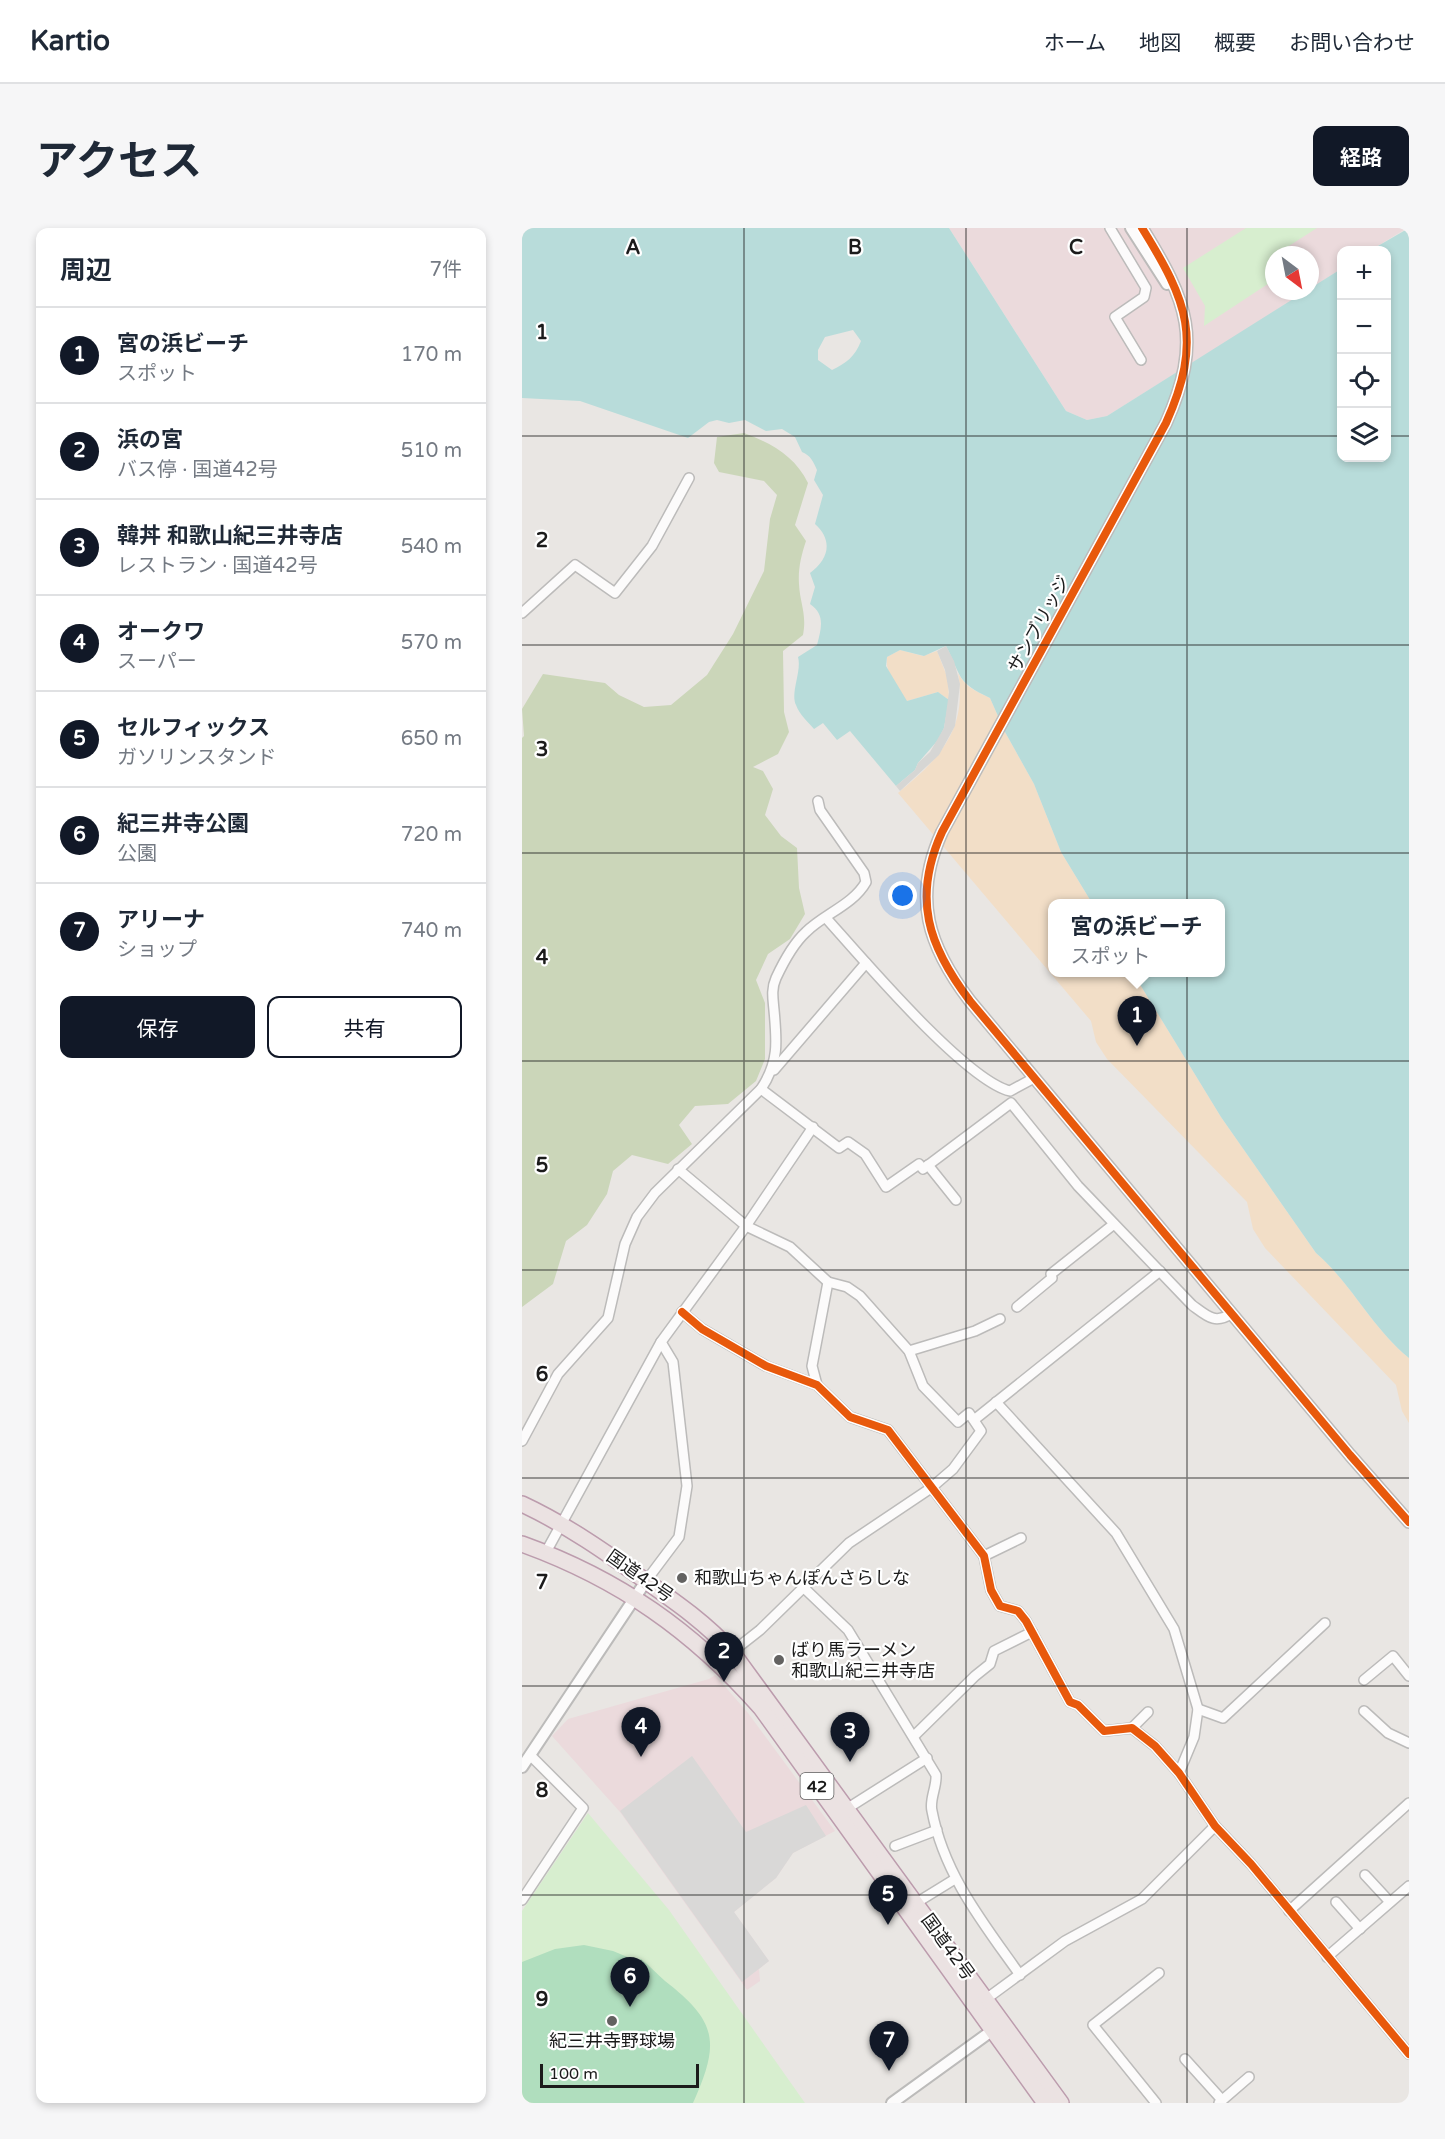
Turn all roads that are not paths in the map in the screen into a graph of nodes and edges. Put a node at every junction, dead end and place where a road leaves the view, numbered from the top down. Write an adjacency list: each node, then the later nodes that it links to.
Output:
1 (1110, 228): 5 (street)
2 (1131, 228): 4 (street)
3 (1142, 228): 4 (street)
4 (1187, 325): 12 (street, サンブリッジ)
5 (1141, 360)
6 (689, 478): 7 (street)
7 (522, 613)
8 (818, 801): 9 (street)
9 (826, 918): 10 (street); 11 (street)
10 (866, 963): 11 (street); 14 (street)
11 (772, 1072): 13 (street)
12 (1034, 1078): 14 (street); 26 (street, サンブリッジ)
13 (761, 1089): 16 (street); 18 (street)
14 (1010, 1091): 15 (street)
15 (1011, 1103): 17 (street); 20 (street)
16 (813, 1127): 17 (street); 21 (street)
17 (928, 1165): 19 (street)
18 (678, 1169): 21 (street); 33 (street)
19 (956, 1200)
20 (1114, 1224): 22 (street); 24 (street)
21 (746, 1226): 23 (street); 25 (street)
22 (1160, 1270): 26 (street); 31 (street)
23 (828, 1282): 29 (street); 30 (street)
24 (1017, 1307)
25 (682, 1312): 28 (street); 30 (street)
26 (1232, 1313): 36 (street, サンブリッジ)
27 (1000, 1319): 29 (street)
28 (662, 1342): 37 (street); 42 (street)
29 (909, 1351): 32 (street)
30 (817, 1385): 34 (street)
31 (996, 1402): 32 (street); 50 (street)
32 (974, 1420): 34 (street)
33 (522, 1441)
34 (931, 1488): 41 (street); 43 (street)
35 (522, 1504): 37 (highway, 国道42号 / 42)
36 (1409, 1522)
37 (561, 1525): 40 (street); 42 (highway, 国道42号 / 42)
38 (1021, 1538): 41 (street)
39 (522, 1544): 40 (highway, 国道42号 / 42)
40 (546, 1552): 44 (highway, 国道42号 / 42)
41 (984, 1556): 46 (street)
42 (646, 1581): 44 (street); 47 (highway, 国道42号 / 42)
43 (803, 1587): 47 (street); 54 (street)
44 (636, 1597): 56 (street); 77 (highway, 国道42号 / 42)
45 (1324, 1623): 50 (street)
46 (1032, 1632): 53 (street); 54 (street)
47 (732, 1652): 61 (highway, 国道42号 / 42)
48 (1409, 1676): 49 (street)
49 (1364, 1680)
50 (1198, 1709): 59 (street)
51 (1364, 1711): 55 (street)
52 (1148, 1712): 53 (street)
53 (1132, 1728): 59 (street)
54 (914, 1736): 57 (street)
55 (1409, 1743)
56 (530, 1755): 58 (street); 68 (street)
57 (927, 1758): 61 (street); 63 (street)
58 (522, 1767)
59 (1179, 1773): 62 (street)
60 (1409, 1803): 72 (street)
61 (848, 1808): 71 (highway, 国道42号 / 42)
62 (1215, 1826): 72 (street); 76 (street)
63 (937, 1830): 64 (street); 66 (street)
64 (895, 1846)
65 (1365, 1875): 70 (street)
66 (955, 1879): 71 (street); 76 (street)
67 (1409, 1886): 70 (street)
68 (522, 1900)
69 (1336, 1902): 73 (street)
70 (1390, 1902): 73 (street)
71 (916, 1903): 77 (highway, 国道42号 / 42)
72 (1289, 1911): 74 (street)
73 (1360, 1929): 74 (street)
74 (1327, 1957): 79 (street)
75 (1158, 1973): 86 (street)
76 (1020, 1975): 77 (street)
77 (981, 2003): 78 (highway, 国道42号 / 42)
78 (997, 2026): 83 (street); 84 (highway, 国道42号 / 42); 85 (highway, 国道42号 / 42)
79 (1409, 2054)
80 (1185, 2059): 82 (street)
81 (1249, 2077): 82 (street)
82 (1220, 2102)
83 (892, 2103)
84 (1045, 2103)
85 (1061, 2103)
86 (1156, 2103)

